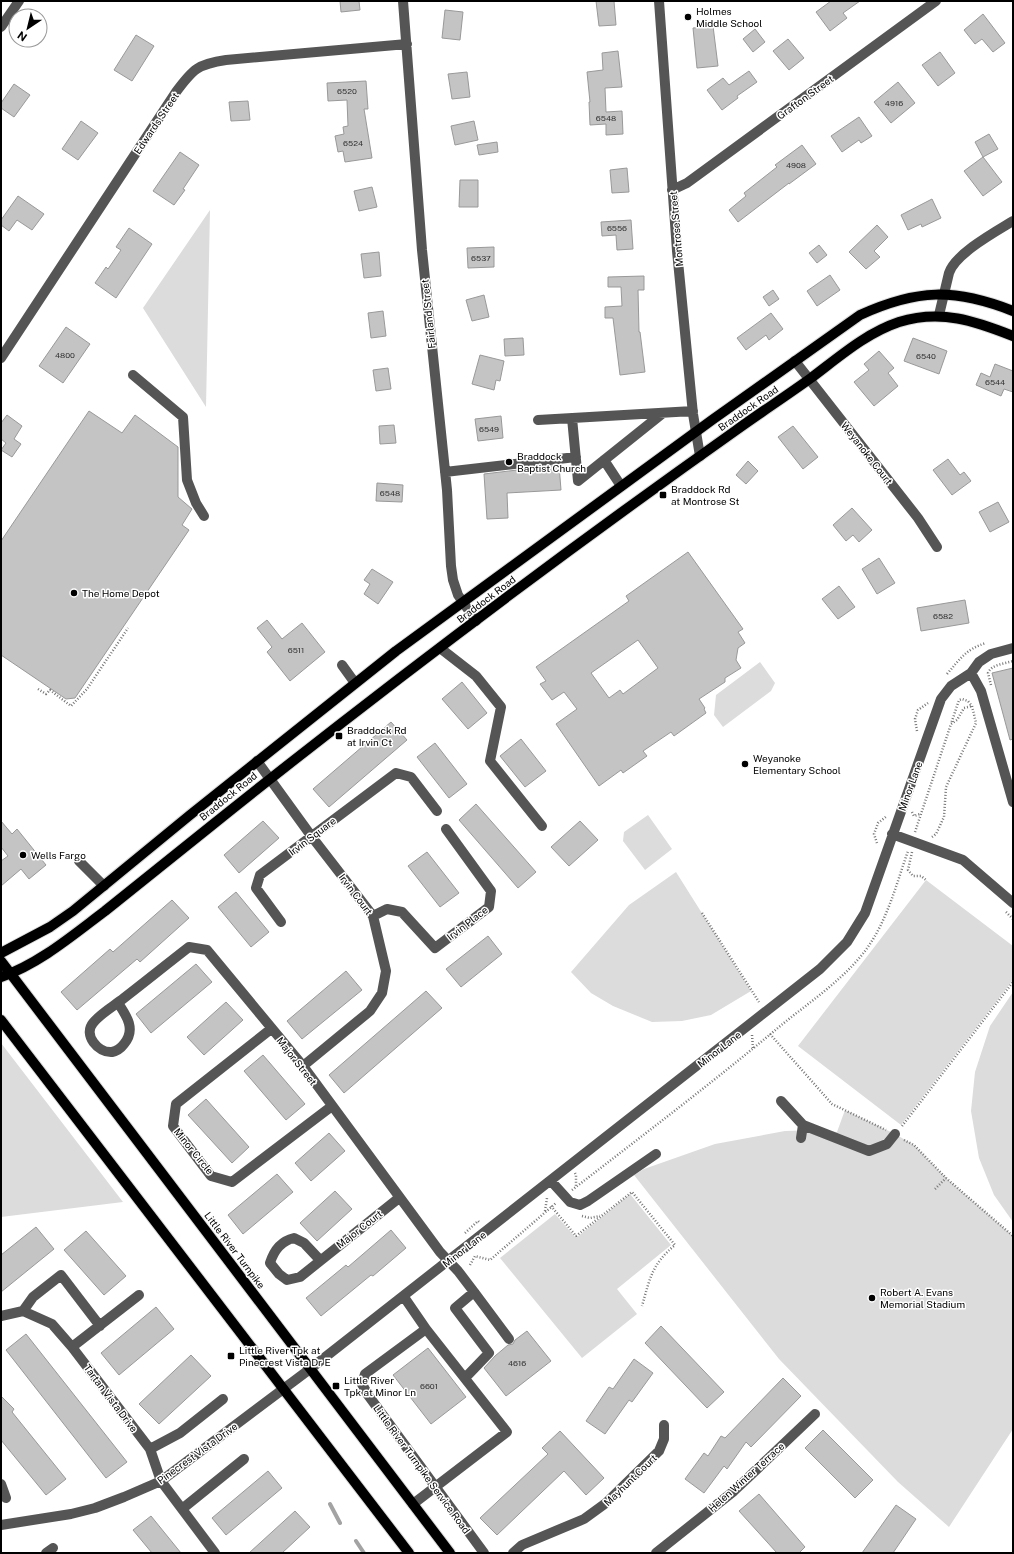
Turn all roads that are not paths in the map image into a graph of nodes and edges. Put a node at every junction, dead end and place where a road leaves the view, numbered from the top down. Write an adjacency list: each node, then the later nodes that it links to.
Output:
1 (18, 1): 5 (street)
2 (403, 1): 6 (street, Fairland Street)
3 (659, 1): 7 (street, Montrose Street)
4 (936, 1): 7 (street, Grafton Street)
5 (1, 27)
6 (407, 44): 13 (street, Edwards Street); 25 (street, Fairland Street)
7 (672, 190): 17 (street, Montrose Street)
8 (1013, 221): 9 (street)
9 (943, 294): 10 (main road, Braddock Road); 11 (street); 14 (main road, Braddock Road)
10 (1013, 311)
11 (939, 315): 12 (main road, Braddock Road); 16 (main road, Braddock Road)
12 (1013, 336)
13 (1, 358)
14 (795, 361): 16 (street, Weyanoke Court); 21 (main road, Braddock Road)
15 (133, 375): 27 (street)
16 (809, 379): 22 (main road, Braddock Road); 28 (street, Weyanoke Court)
17 (693, 411): 18 (street); 21 (street, Montrose Street)
18 (663, 413): 19 (street); 24 (street)
19 (572, 418): 20 (street); 23 (street)
20 (538, 420)
21 (696, 432): 22 (street, Montrose Street); 26 (main road, Braddock Road)
22 (700, 456): 30 (main road, Braddock Road)
23 (576, 457): 24 (street); 25 (street)
24 (604, 460): 26 (street)
25 (445, 472): 29 (street, Fairland Street)
26 (621, 486): 29 (main road, Braddock Road)
27 (204, 516)
28 (937, 547)
29 (462, 601): 30 (street, Fairland Street); 35 (main road, Braddock Road)
30 (476, 621): 31 (main road, Braddock Road)
31 (440, 648): 37 (main road, Braddock Road); 40 (street)
32 (1013, 648): 34 (street, Minor Lane)
33 (342, 666): 35 (street)
34 (971, 673): 38 (street); 42 (street, Minor Lane)
35 (355, 683): 36 (main road, Braddock Road)
36 (257, 761): 37 (street, Irvin Court); 45 (main road, Braddock Road)
37 (270, 779): 43 (street, Irvin Court); 51 (main road, Braddock Road)
38 (1013, 802)
39 (437, 811): 43 (street, Irvin Square)
40 (542, 826)
41 (446, 829): 47 (street, Irvin Place)
42 (892, 834): 46 (street); 62 (street, Minor Lane)
43 (312, 837): 47 (street, Irvin Court); 48 (street, Irvin Square)
44 (79, 861): 45 (street)
45 (104, 886): 49 (main road, Braddock Road)
46 (1013, 903)
47 (373, 916): 55 (street, Irvin Court)
48 (281, 922)
49 (1, 953)
50 (1, 961): 51 (main road, Little River Turnpike)
51 (6, 975): 75 (main road, Little River Turnpike)
52 (118, 1003): 52 (street, Major Street); 54 (street, Major Street)
53 (1, 1020): 77 (main road)
54 (272, 1029): 55 (street, Major Street); 57 (street, Minor Circle)
55 (303, 1066): 57 (street, Major Street)
56 (781, 1101): 58 (street)
57 (332, 1106): 63 (street, Major Street)
58 (803, 1125): 59 (street); 60 (street)
59 (895, 1134)
60 (801, 1138)
61 (656, 1154): 62 (street)
62 (551, 1181): 65 (street, Minor Lane)
63 (399, 1198): 64 (street, Major Court); 65 (street, Major Street)
64 (320, 1260): 64 (street, Major Court)
65 (449, 1262): 66 (street, Major Street); 68 (street, Minor Lane)
66 (474, 1292): 73 (street, Major Street); 76 (street)
67 (139, 1295): 71 (street)
68 (404, 1297): 72 (street); 75 (street, Minor Lane)
69 (23, 1311): 70 (street); 71 (street); 74 (street, Tartan Vista Drive)
70 (1, 1316)
71 (100, 1326): 74 (street)
72 (426, 1329): 76 (street); 85 (street, Little River Turnpike Service Road)
73 (509, 1339)
74 (72, 1347): 81 (street, Tartan Vista Drive)
75 (310, 1369): 77 (street, Pinecrest Vista Drive); 87 (main road, Little River Turnpike)
76 (465, 1378): 85 (street)
77 (284, 1389): 83 (street, Pinecrest Vista Drive); 91 (main road)
78 (223, 1399): 81 (street)
79 (815, 1414): 95 (street, Helen Winter Terrace)
80 (664, 1425): 94 (street, Mayhunt Court)
81 (150, 1449): 83 (street, Tartan Vista Drive)
82 (244, 1459): 88 (street)
83 (161, 1481): 88 (street, Tartan Vista Drive); 89 (street, Pinecrest Vista Drive)
84 (1, 1484): 86 (street)
85 (436, 1487): 87 (street); 93 (street, Little River Turnpike Service Road)
86 (6, 1498)
87 (413, 1504): 92 (main road, Little River Turnpike)
88 (182, 1509): 90 (street, Tartan Vista Drive)
89 (1, 1525)
90 (215, 1553)
91 (409, 1553)
92 (450, 1553)
93 (484, 1553)
94 (513, 1553)
95 (656, 1553)

